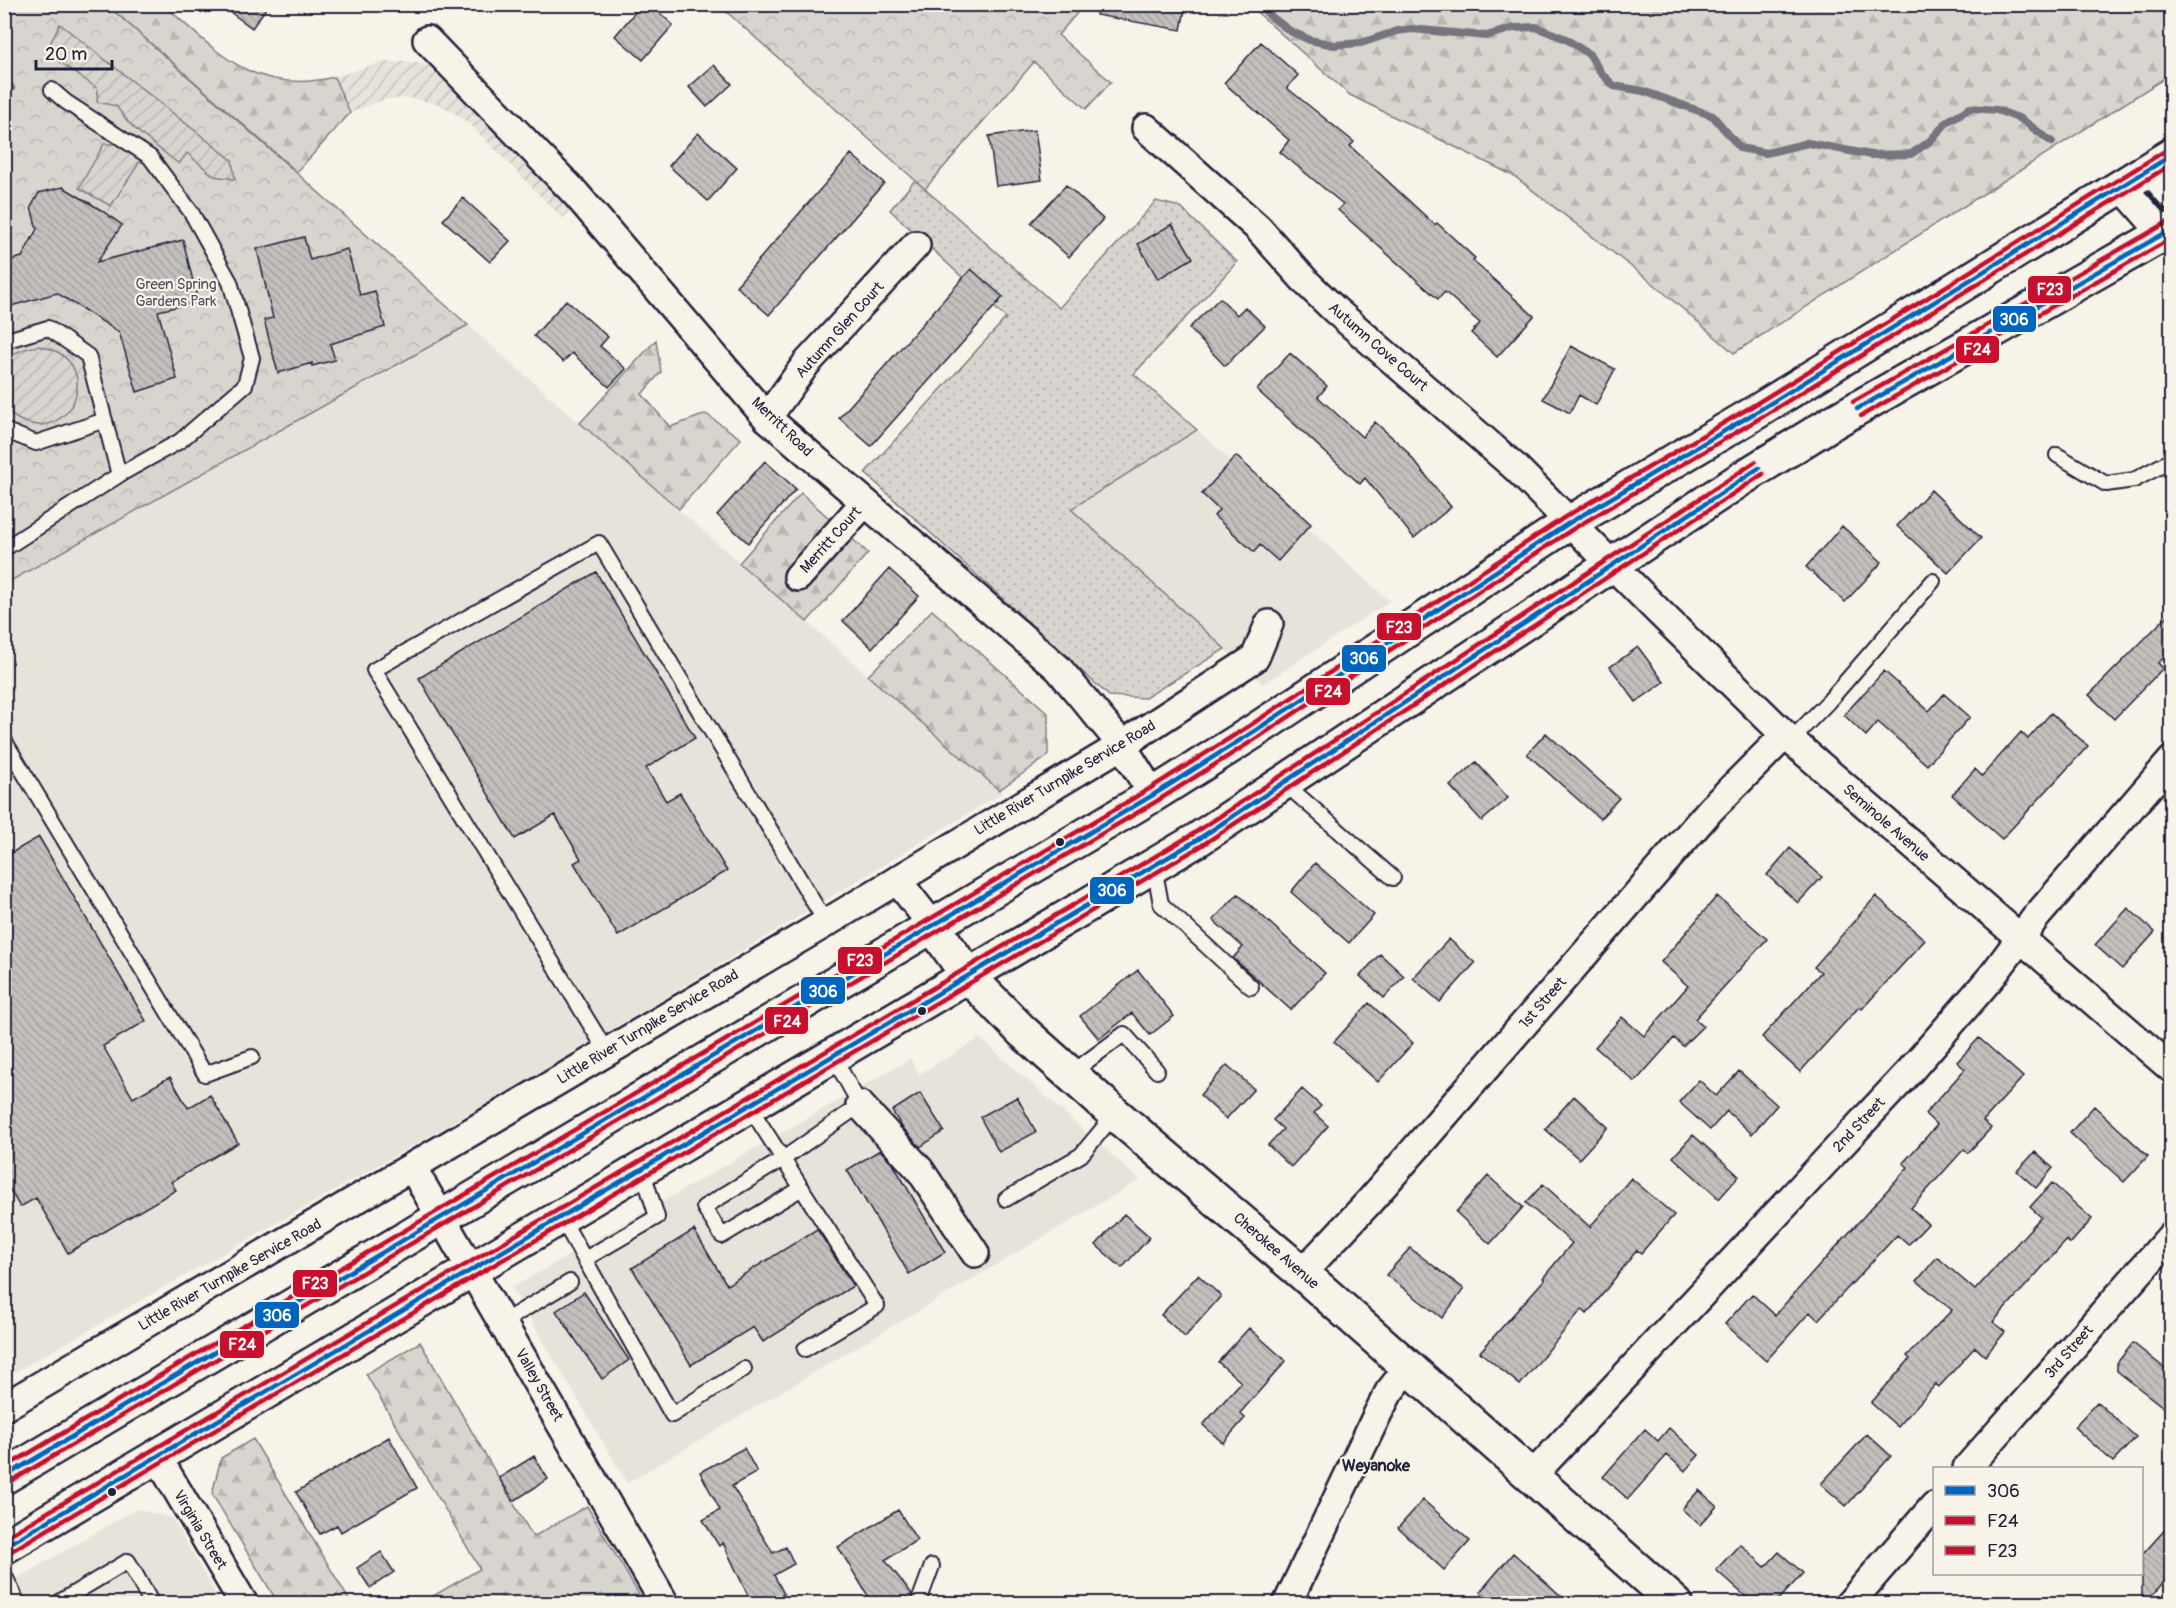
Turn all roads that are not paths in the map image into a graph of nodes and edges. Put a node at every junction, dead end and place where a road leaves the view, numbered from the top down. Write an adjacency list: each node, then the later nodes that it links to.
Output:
1 (427, 40): 10 (street, Merritt Road)
2 (52, 90): 15 (lane)
3 (1146, 128): 17 (street, Autumn Cove Court)
4 (2160, 162): 5 (main road); 6 (street)
5 (2121, 186): 7 (street); 17 (main road)
6 (2172, 196)
7 (2169, 235): 19 (main road)
8 (916, 245): 10 (street, Autumn Glen Court)
9 (4, 340): 11 (lane)
10 (767, 418): 16 (street, Merritt Road)
11 (105, 420): 12 (lane); 15 (lane)
12 (4, 430)
13 (2057, 455): 14 (lane)
14 (2172, 460)
15 (119, 475): 18 (lane)
16 (865, 502): 20 (street, Merritt Court); 25 (street, Merritt Road)
17 (1569, 523): 19 (street, Autumn Cove Court); 28 (main road)
18 (4, 549)
19 (1611, 565): 23 (street, Seminole Avenue); 27 (main road)
20 (798, 577)
21 (1933, 581): 23 (lane)
22 (1269, 624): 25 (street, Little River Turnpike Service Road)
23 (1788, 737): 34 (street, Seminole Avenue); 57 (street, 1st Street)
24 (4, 740): 39 (lane)
25 (1122, 745): 28 (street, Merritt Road); 31 (street, Little River Turnpike Service Road)
26 (2172, 760): 34 (street, 2nd Street)
27 (1284, 783): 29 (main road); 30 (lane)
28 (1153, 795): 33 (main road)
29 (1154, 866): 35 (main road); 36 (lane)
30 (1393, 878)
31 (897, 880): 32 (street, Little River Turnpike Service Road); 33 (street, Cherokee Avenue)
32 (826, 923): 37 (street, Little River Turnpike Service Road); 37 (lane)
33 (933, 926): 35 (main road, Cherokee Avenue); 52 (main road)
34 (2020, 939): 40 (street, Seminole Avenue); 67 (street, 2nd Street)
35 (968, 976): 38 (main road); 42 (main road, Cherokee Avenue)
36 (1251, 987)
37 (607, 1052): 47 (street, Little River Turnpike Service Road)
38 (833, 1056): 43 (lane); 44 (main road)
39 (252, 1057)
40 (2172, 1069)
41 (1157, 1071): 42 (lane)
42 (1070, 1074): 45 (main road, Cherokee Avenue)
43 (860, 1105): 46 (lane); 54 (street)
44 (749, 1106): 46 (lane); 48 (main road)
45 (1115, 1114): 50 (lane); 57 (main road, Cherokee Avenue)
46 (783, 1159): 49 (lane); 49 (lane)
47 (412, 1167): 52 (street, Valley Street); 63 (street, Little River Turnpike Service Road)
48 (642, 1169): 51 (main road); 55 (lane)
49 (802, 1188): 60 (lane)
50 (1006, 1199)
51 (561, 1217): 55 (lane); 56 (main road)
52 (443, 1218): 56 (street, Valley Street); 66 (main road)
53 (2172, 1235): 65 (street, 3rd Street)
54 (975, 1253)
55 (585, 1259): 62 (lane)
56 (473, 1270): 59 (street, Valley Street); 64 (main road)
57 (1302, 1273): 61 (main road, Cherokee Avenue)
58 (570, 1282): 59 (lane)
59 (503, 1322): 76 (street, Valley Street)
60 (805, 1349)
61 (1408, 1368): 67 (main road, Cherokee Avenue); 78 (street)
62 (744, 1369)
63 (4, 1407)
64 (157, 1456): 69 (main road); 75 (street, Virginia Street)
65 (1968, 1467)
66 (4, 1477)
67 (1532, 1477): 79 (main road, Cherokee Avenue)
68 (1933, 1508): 80 (street)
69 (4, 1547)
70 (932, 1566): 77 (lane)
71 (4, 1574): 72 (lane)
72 (18, 1604)
73 (56, 1604): 74 (lane)
74 (152, 1604)
75 (244, 1604)
76 (665, 1604)
77 (918, 1604)
78 (1287, 1604)
79 (1676, 1604)
80 (1849, 1604)

